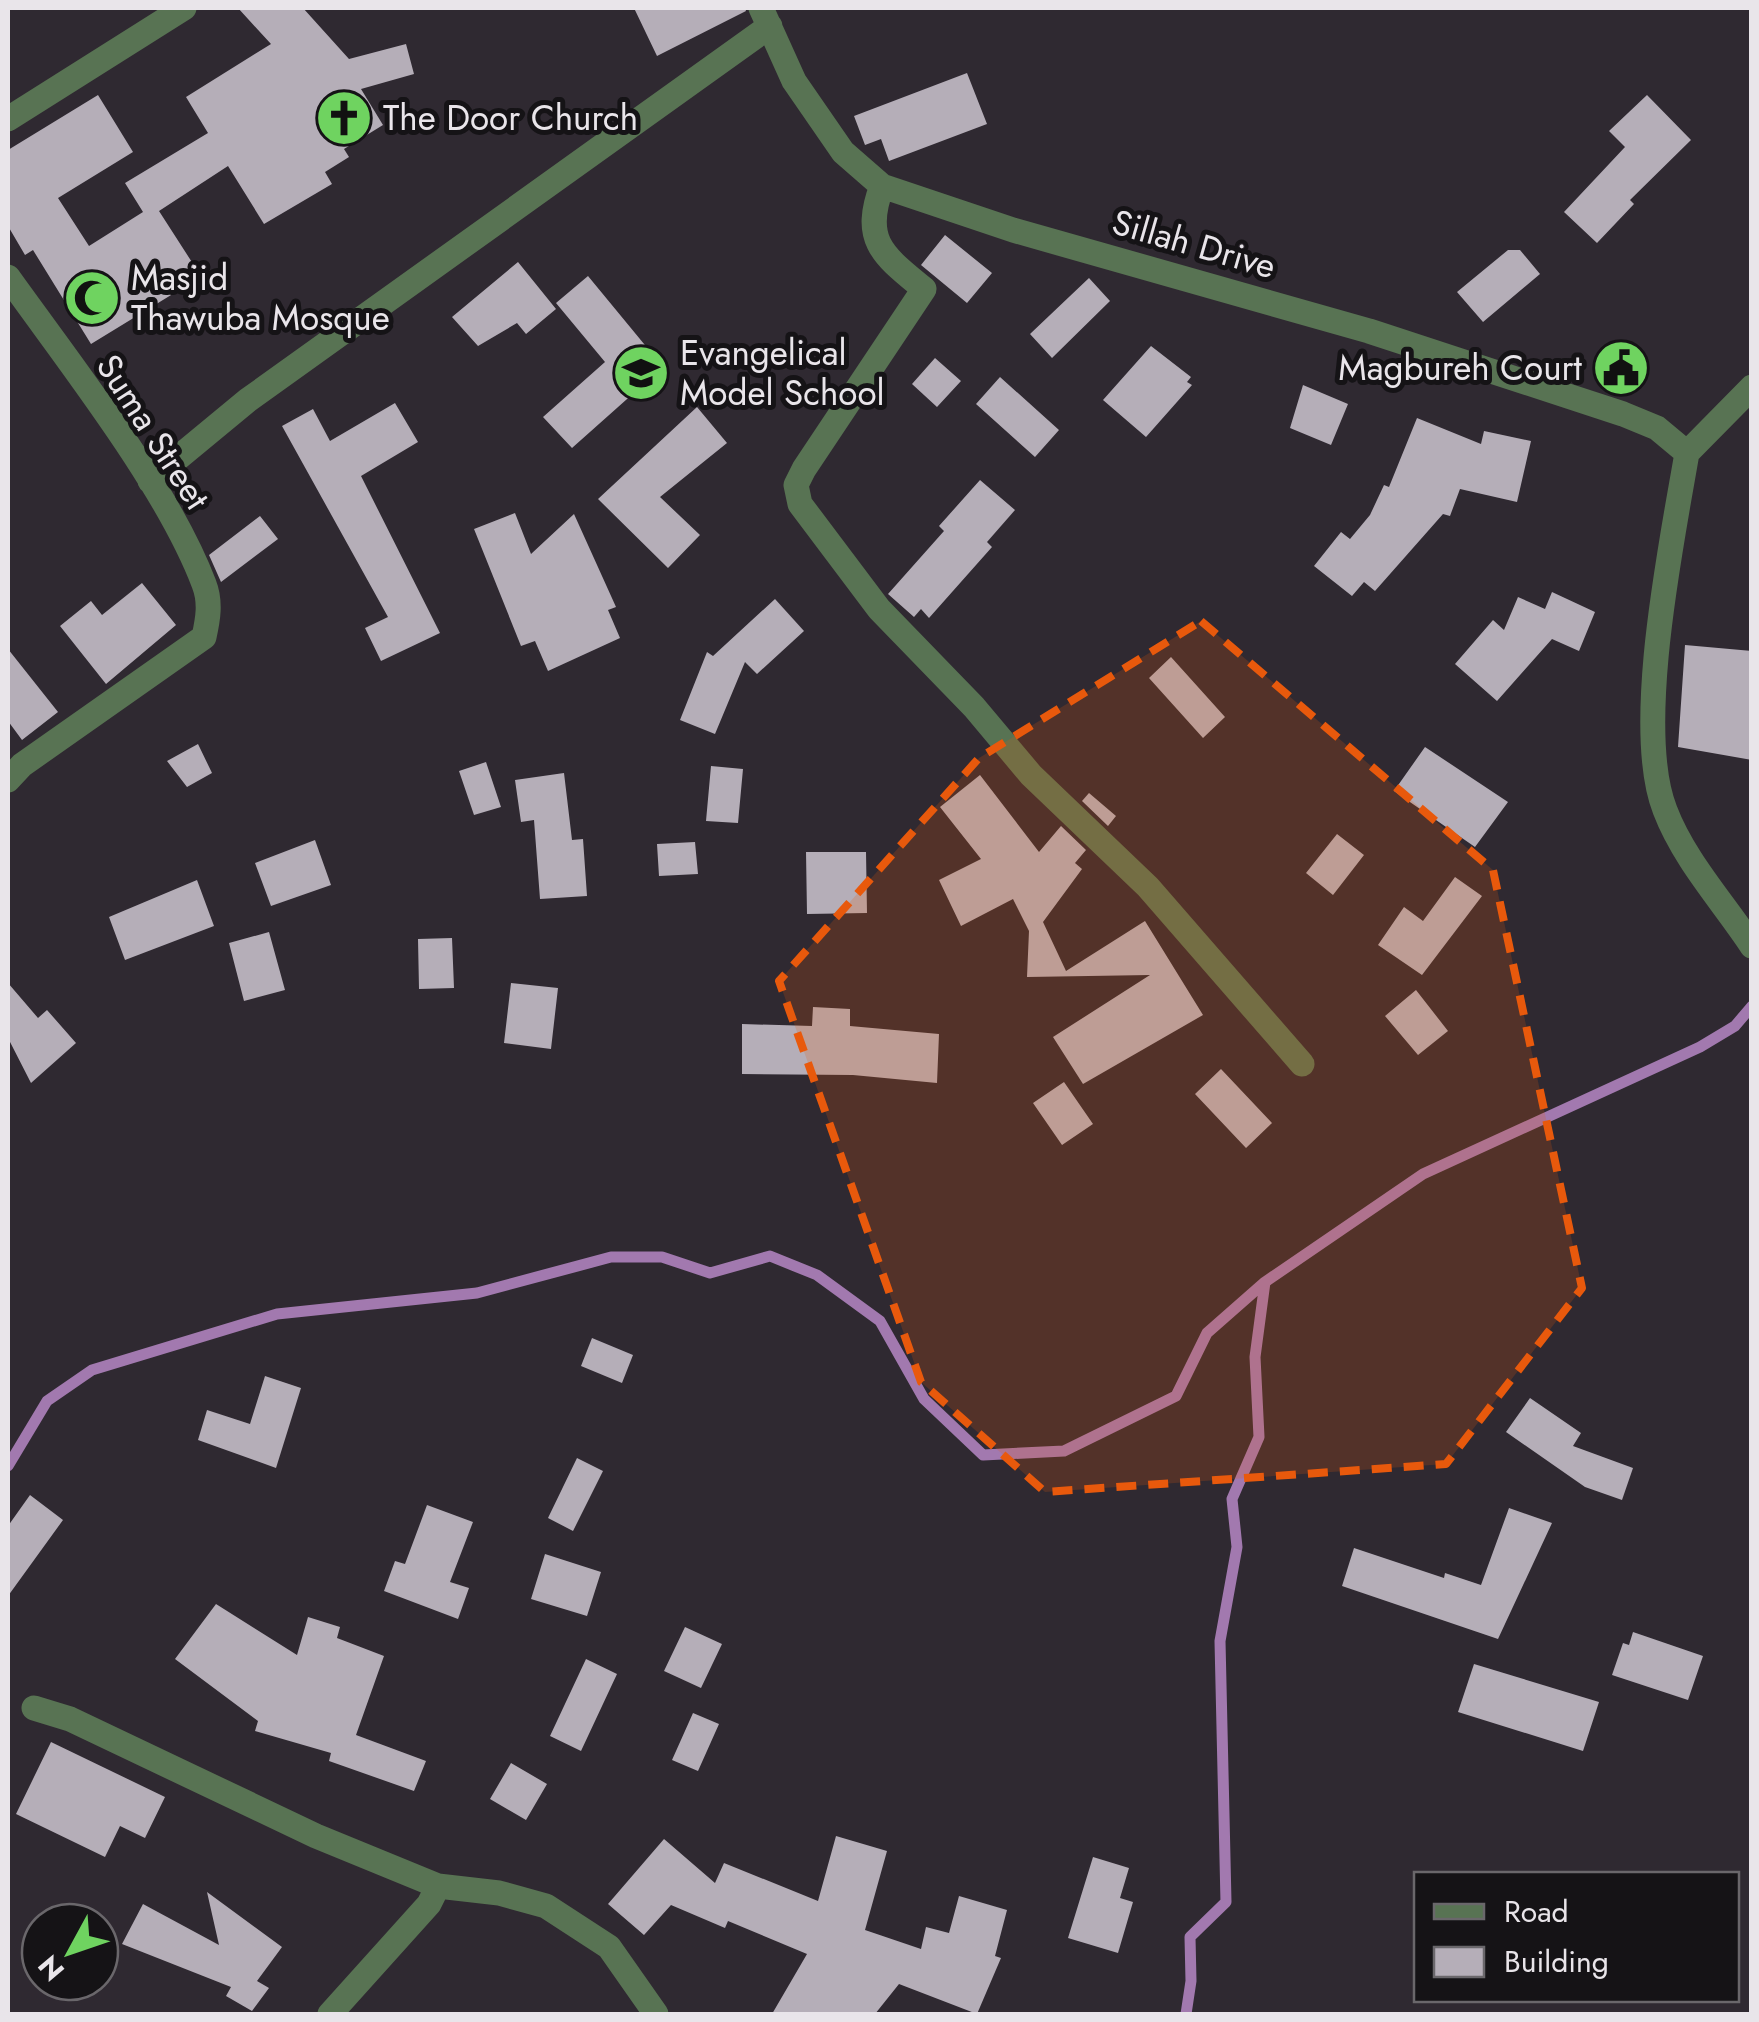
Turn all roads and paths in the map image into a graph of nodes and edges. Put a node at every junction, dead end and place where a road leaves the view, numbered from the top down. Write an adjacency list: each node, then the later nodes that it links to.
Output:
1 (184, 8): 3 (street)
2 (766, 17): 4 (street, Sillah Drive); 8 (street)
3 (8, 119)
4 (882, 186): 7 (street, Sillah Drive); 11 (street)
5 (10, 287): 8 (street, Suma Street)
6 (1752, 387): 7 (street)
7 (1687, 453): 10 (street)
8 (150, 481): 9 (street, Suma Street)
9 (12, 763)
10 (1752, 946)
11 (1302, 1064)
12 (34, 1708): 13 (street)
13 (438, 1886): 14 (street); 15 (street)
14 (330, 2014)
15 (656, 2014)

